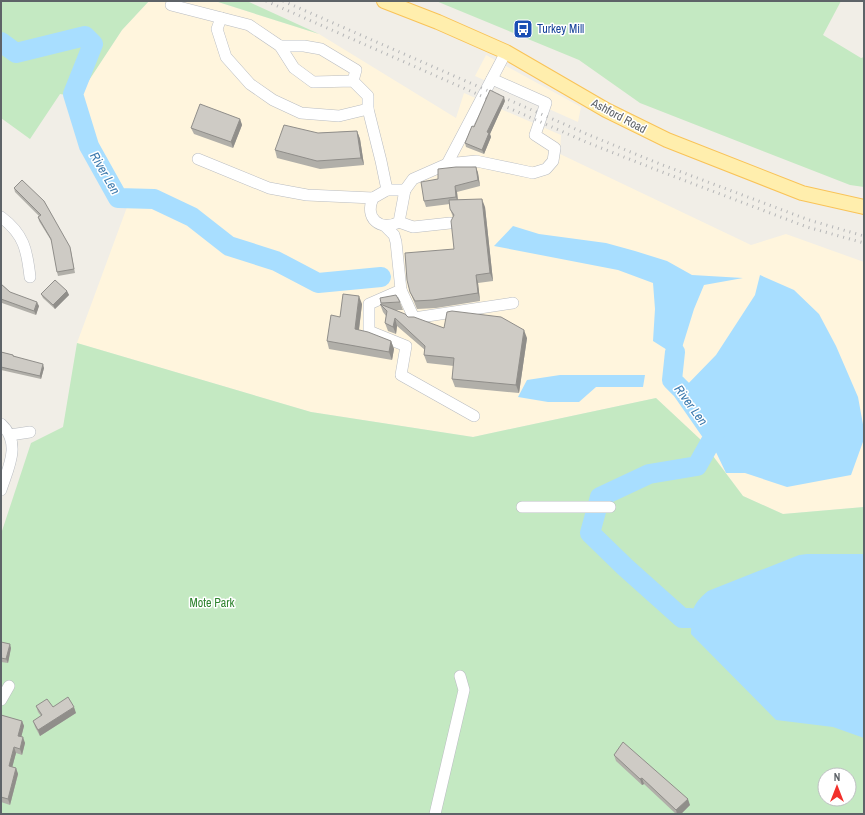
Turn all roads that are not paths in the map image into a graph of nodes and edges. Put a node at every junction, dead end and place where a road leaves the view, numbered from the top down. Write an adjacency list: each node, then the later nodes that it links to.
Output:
1 (384, 1): 5 (main road, Ashford Road)
2 (171, 5): 3 (street)
3 (221, 18): 4 (street); 8 (street)
4 (280, 46): 7 (street); 7 (street)
5 (506, 52): 6 (street); 14 (main road, Ashford Road)
6 (492, 79): 10 (street); 10 (street)
7 (353, 81): 8 (street)
8 (368, 109): 11 (street)
9 (198, 159): 13 (street)
10 (447, 164): 12 (street)
11 (387, 190): 12 (street); 13 (street)
12 (405, 190): 16 (street)
13 (373, 198): 18 (street)
14 (864, 207)
15 (1, 217): 19 (street)
16 (399, 222): 17 (street); 18 (street)
17 (450, 223)
18 (384, 226): 20 (street)
19 (30, 276)
20 (401, 290): 21 (street); 22 (street)
21 (513, 303)
22 (474, 416)
23 (1, 424): 25 (street)
24 (30, 432): 25 (street)
25 (10, 435): 26 (street)
26 (1, 490)
27 (522, 507): 28 (street)
28 (610, 507)
29 (460, 676): 32 (street)
30 (9, 686): 31 (street)
31 (1, 700)
32 (435, 814)

